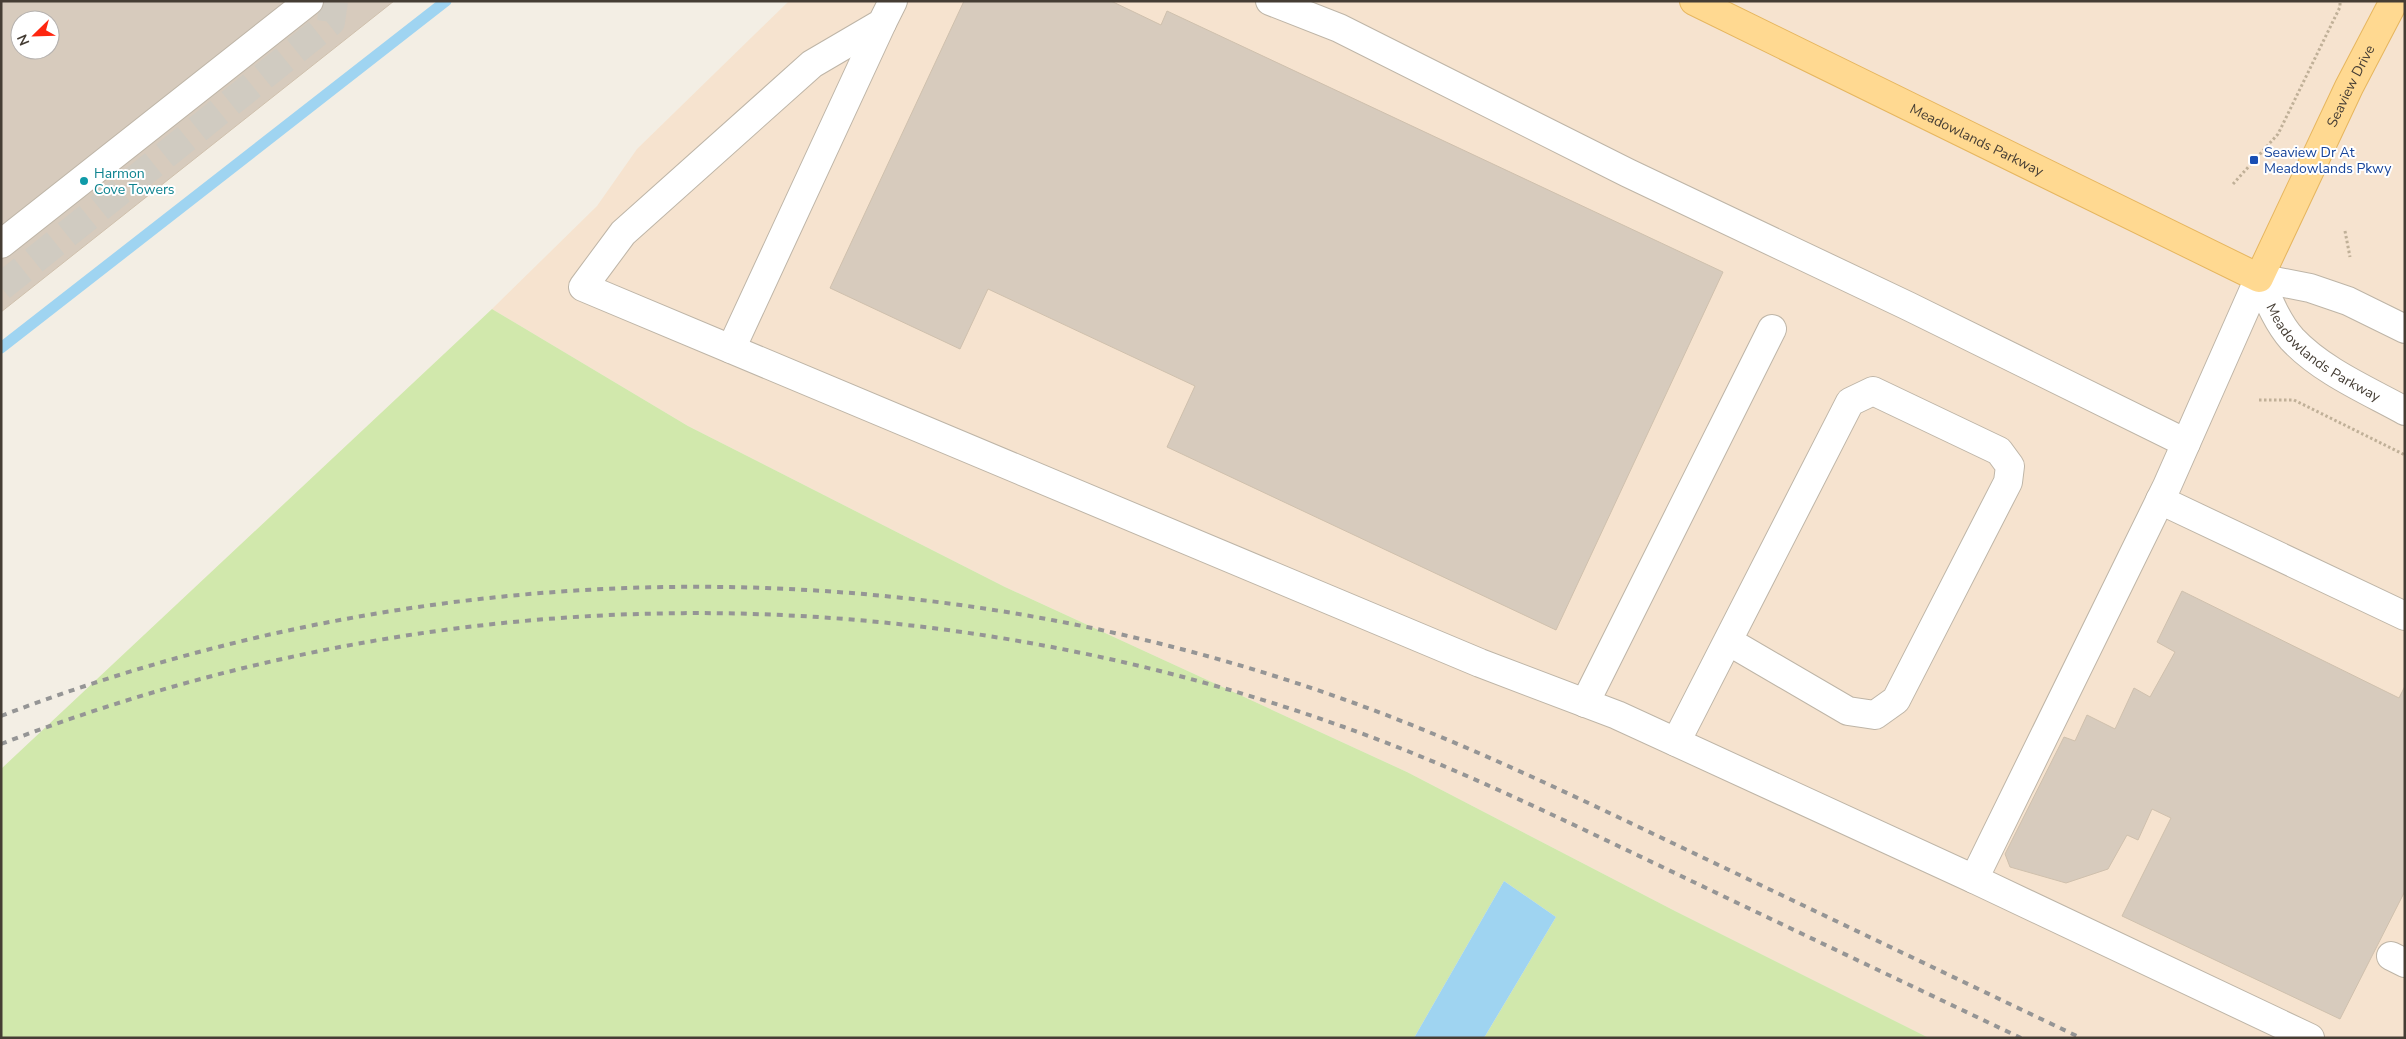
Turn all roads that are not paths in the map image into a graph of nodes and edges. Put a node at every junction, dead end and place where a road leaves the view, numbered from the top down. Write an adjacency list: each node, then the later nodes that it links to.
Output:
1 (309, 1): 6 (street)
2 (1270, 1): 12 (street)
3 (1694, 1): 7 (main road, Meadowlands Parkway)
4 (2394, 1): 7 (main road, Seaview Drive)
5 (888, 12): 10 (street); 10 (street)
6 (1, 244)
7 (2259, 278): 9 (street, Meadowlands Parkway); 11 (street, Meadowlands Parkway); 12 (street)
8 (1772, 329): 16 (street)
9 (2405, 329)
10 (731, 349): 16 (street)
11 (2405, 411)
12 (2186, 443): 13 (street)
13 (2160, 500): 14 (street); 18 (street)
14 (2405, 616)
15 (1728, 641): 15 (street); 17 (street)
16 (1585, 703): 17 (street)
17 (1676, 742): 18 (street)
18 (1974, 879): 19 (street)
19 (2310, 1038)

